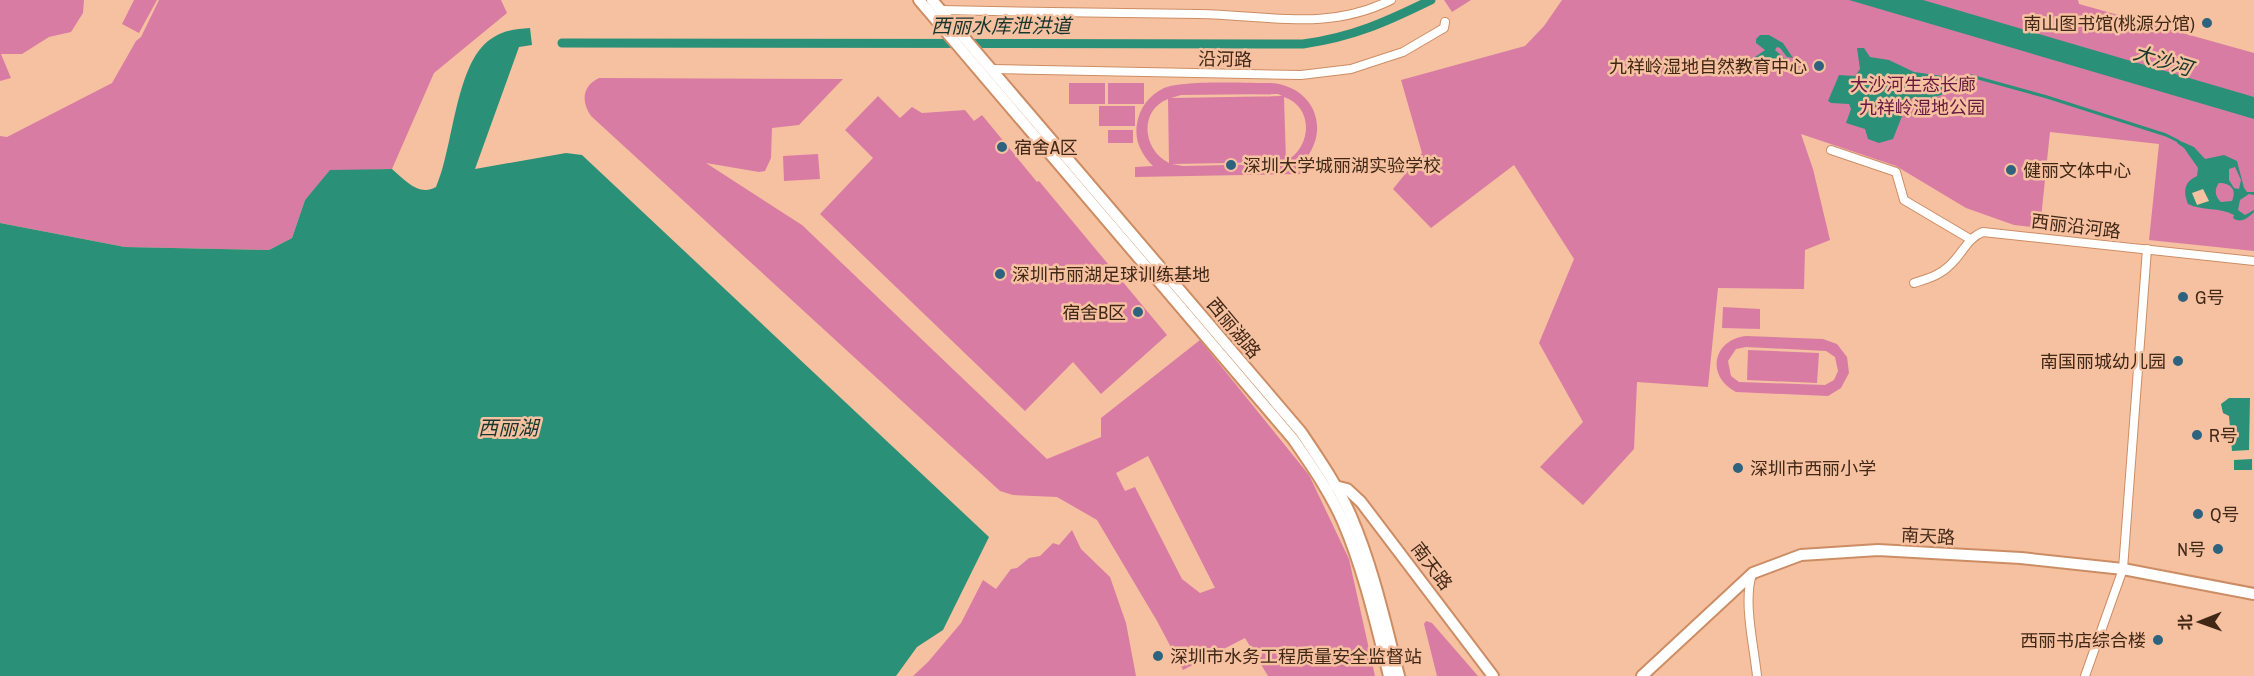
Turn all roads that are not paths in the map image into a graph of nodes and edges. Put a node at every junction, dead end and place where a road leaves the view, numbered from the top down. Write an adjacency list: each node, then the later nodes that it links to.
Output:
1 (919, 0): 4 (main road)
2 (932, 0): 4 (main road)
3 (1391, 0): 4 (street)
4 (936, 13): 6 (main road)
5 (1445, 22): 7 (street, 沿河路)
6 (966, 48): 7 (main road, 西丽湖路); 17 (main road, 西丽湖路)
7 (991, 69): 13 (main road, 西丽湖路)
8 (1831, 150): 9 (street)
9 (1971, 239): 10 (street, 西丽沿河路); 12 (street)
10 (2147, 249): 11 (street, 西丽沿河路); 14 (street)
11 (2254, 261)
12 (1914, 283)
13 (1335, 486): 18 (main road, 西丽湖路); 19 (main road, 南天路)
14 (2123, 569): 15 (main road, 南天路); 16 (main road, 南天路); 22 (street)
15 (1753, 573): 20 (main road, 南天路); 21 (street)
16 (2254, 594)
17 (1389, 676)
18 (1399, 676)
19 (1493, 676)
20 (1642, 676)
21 (1757, 676)
22 (2085, 676)

